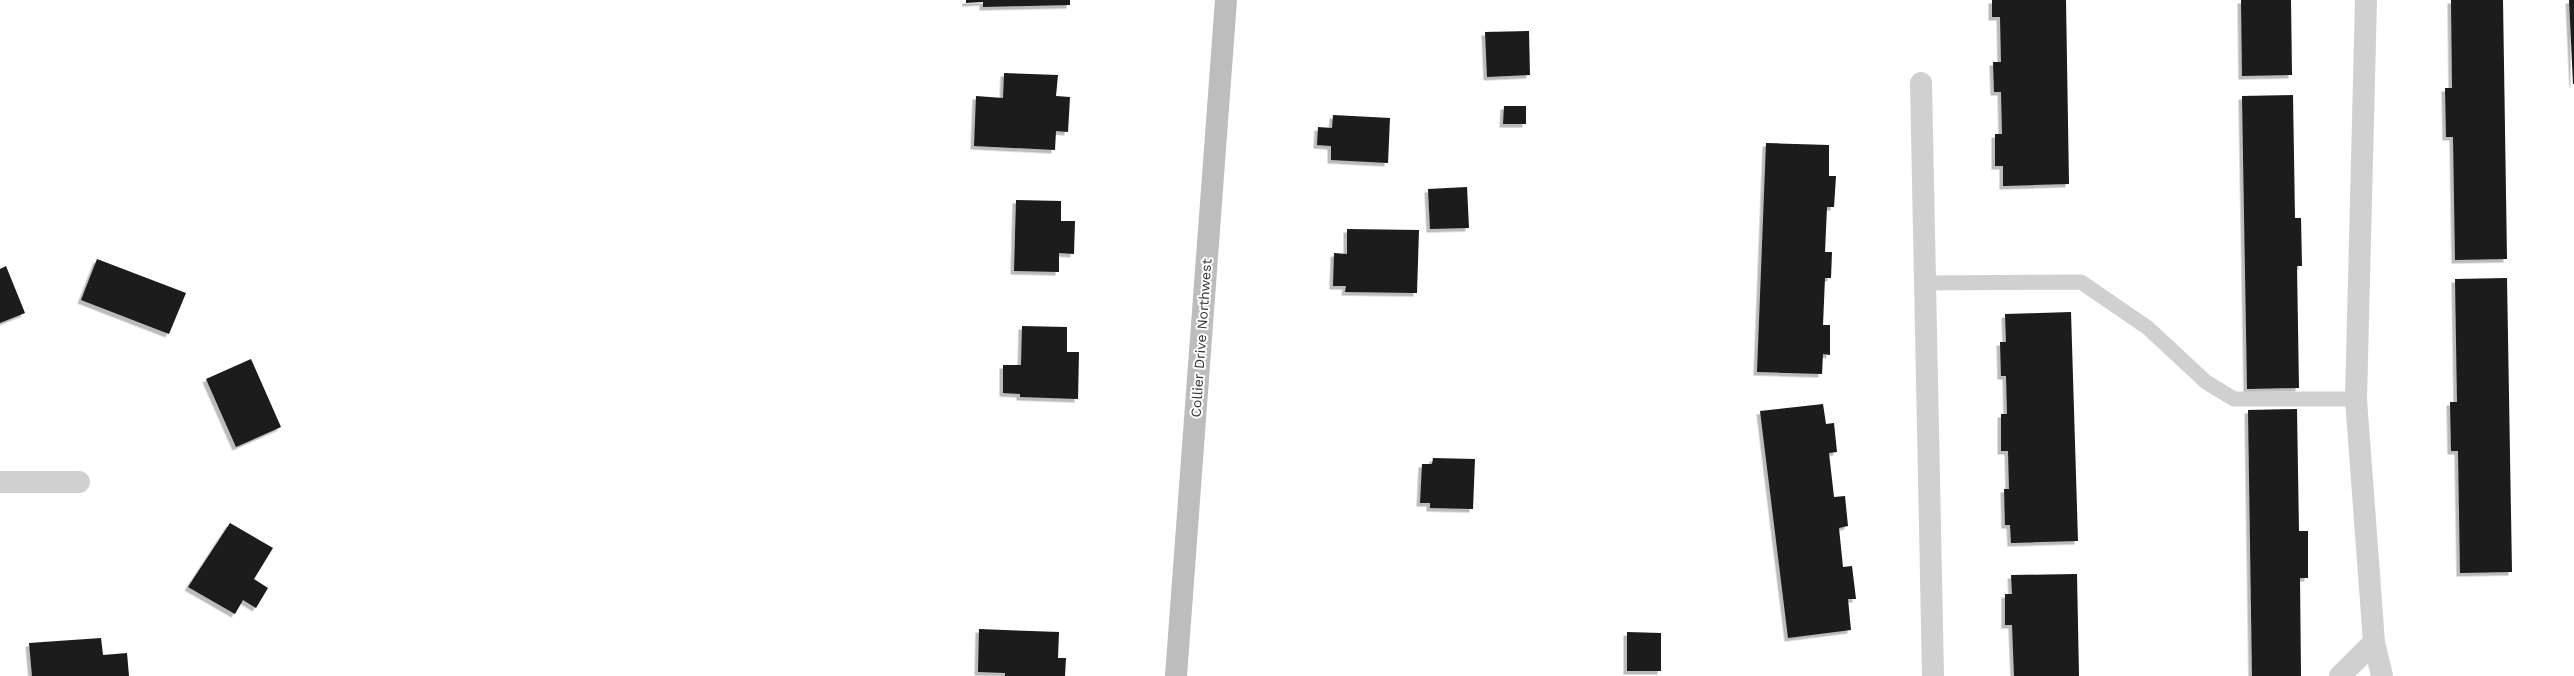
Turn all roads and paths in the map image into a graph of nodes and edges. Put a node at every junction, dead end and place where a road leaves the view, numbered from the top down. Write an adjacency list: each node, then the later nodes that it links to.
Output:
1 (1226, 0): 9 (main road, Collier Drive Northwest)
2 (2366, 0): 5 (street)
3 (1921, 83): 4 (street)
4 (1925, 283): 5 (lane); 10 (street)
5 (2356, 399): 8 (street)
6 (0, 482): 7 (street)
7 (79, 482)
8 (2374, 642): 11 (street); 12 (street)
9 (1176, 676)
10 (1932, 676)
11 (2340, 676)
12 (2382, 676)

